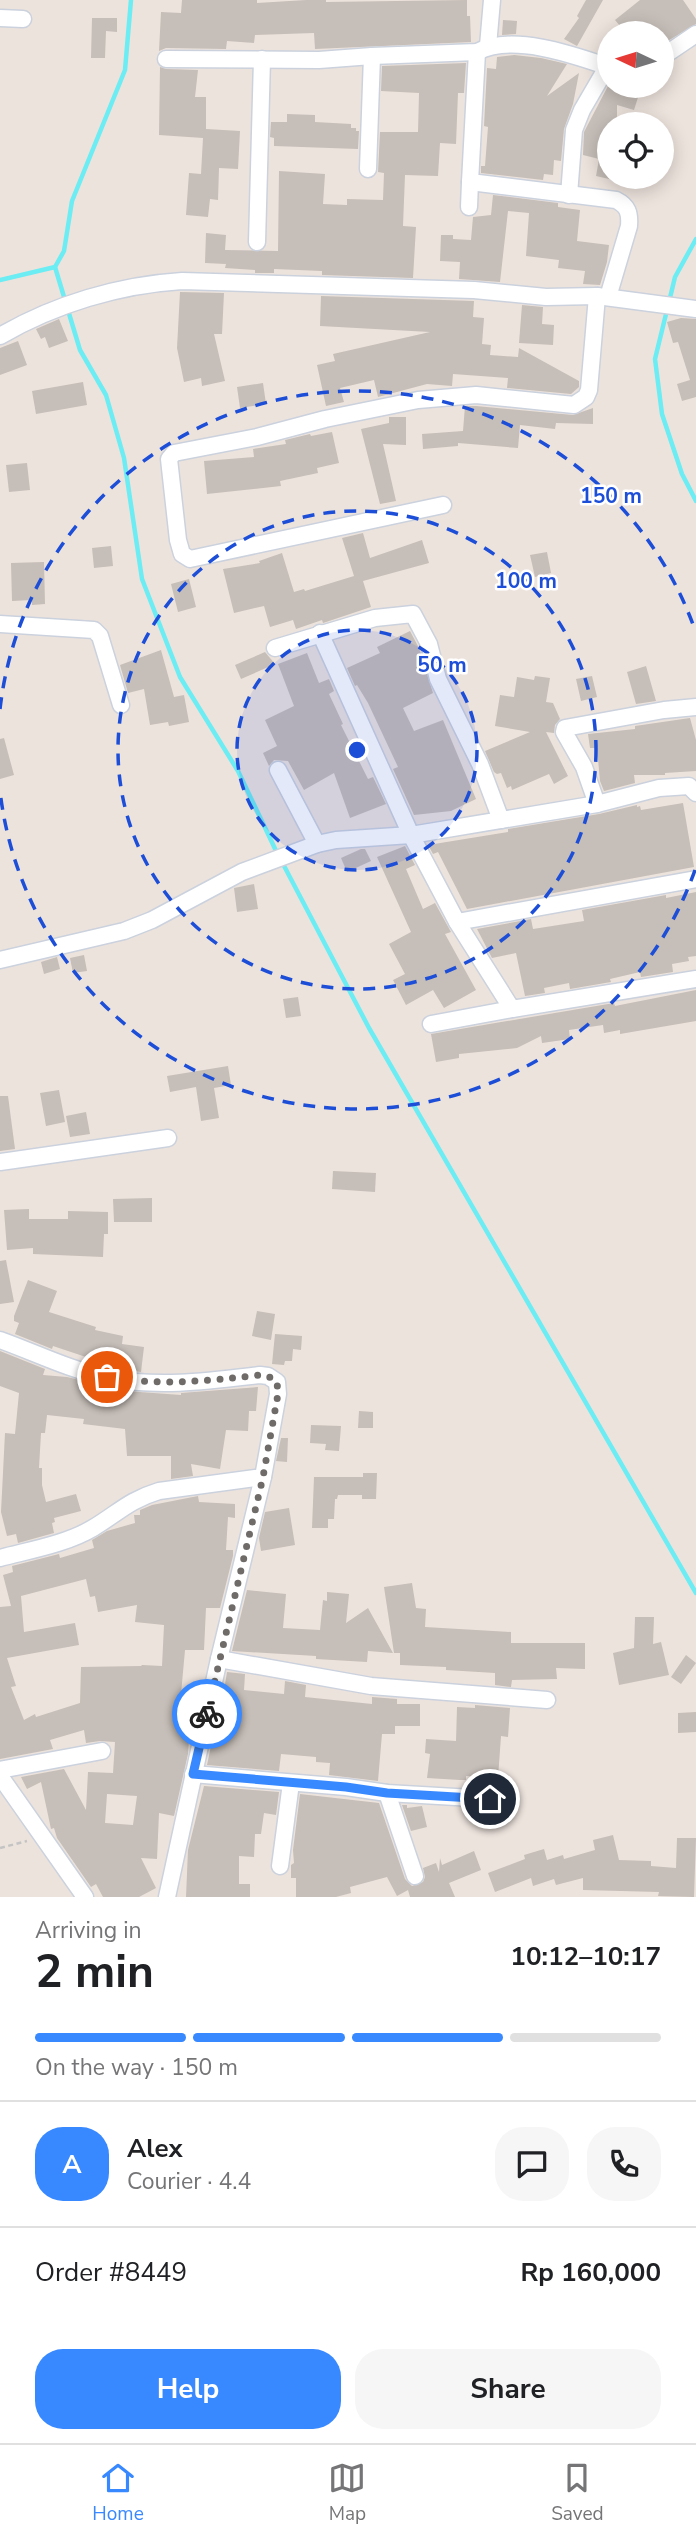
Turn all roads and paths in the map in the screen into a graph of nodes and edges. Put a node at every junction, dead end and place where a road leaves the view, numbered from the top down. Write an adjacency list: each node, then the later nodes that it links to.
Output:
1 (492, 0): 5 (street)
2 (0, 18): 3 (street)
3 (23, 19)
4 (696, 34): 6 (street)
5 (483, 49): 7 (street); 10 (street); 13 (street)
6 (674, 49)
7 (372, 56): 9 (street); 12 (street)
8 (166, 59): 9 (street)
9 (262, 59): 16 (street)
10 (597, 63)
11 (597, 85): 14 (street)
12 (368, 169)
13 (470, 182): 14 (street); 15 (street)
14 (569, 195): 17 (street)
15 (469, 207)
16 (257, 242)
17 (603, 296): 18 (street); 19 (street); 20 (street)
18 (695, 309)
19 (0, 335)
20 (443, 505)
21 (0, 625): 24 (street)
22 (320, 633): 23 (street); 29 (street); 30 (street)
23 (275, 648)
24 (121, 705)
25 (696, 708): 28 (street)
26 (278, 770): 31 (street)
27 (696, 793): 28 (street)
28 (597, 804): 29 (street)
29 (501, 820): 30 (street)
30 (411, 835): 31 (street); 33 (street)
31 (310, 847): 34 (street)
32 (696, 879): 33 (street)
33 (457, 922): 36 (street)
34 (0, 960)
35 (696, 979): 36 (street)
36 (512, 1009): 37 (street)
37 (431, 1024)
38 (168, 1138): 39 (street)
39 (0, 1162)
40 (0, 1339): 41 (street)
41 (263, 1477): 42 (street); 43 (street)
42 (0, 1558)
43 (219, 1659): 44 (street); 47 (street)
44 (547, 1700)
45 (102, 1751): 46 (street)
46 (0, 1770)
47 (193, 1774): 49 (street); 57 (street)
48 (0, 1776): 52 (street)
49 (290, 1783): 50 (street); 54 (street)
50 (387, 1793): 51 (street); 55 (street)
51 (490, 1799)
52 (44, 1836): 53 (path); 56 (street)
53 (0, 1848)
54 (280, 1866)
55 (415, 1875)
56 (85, 1897)
57 (167, 1897)

